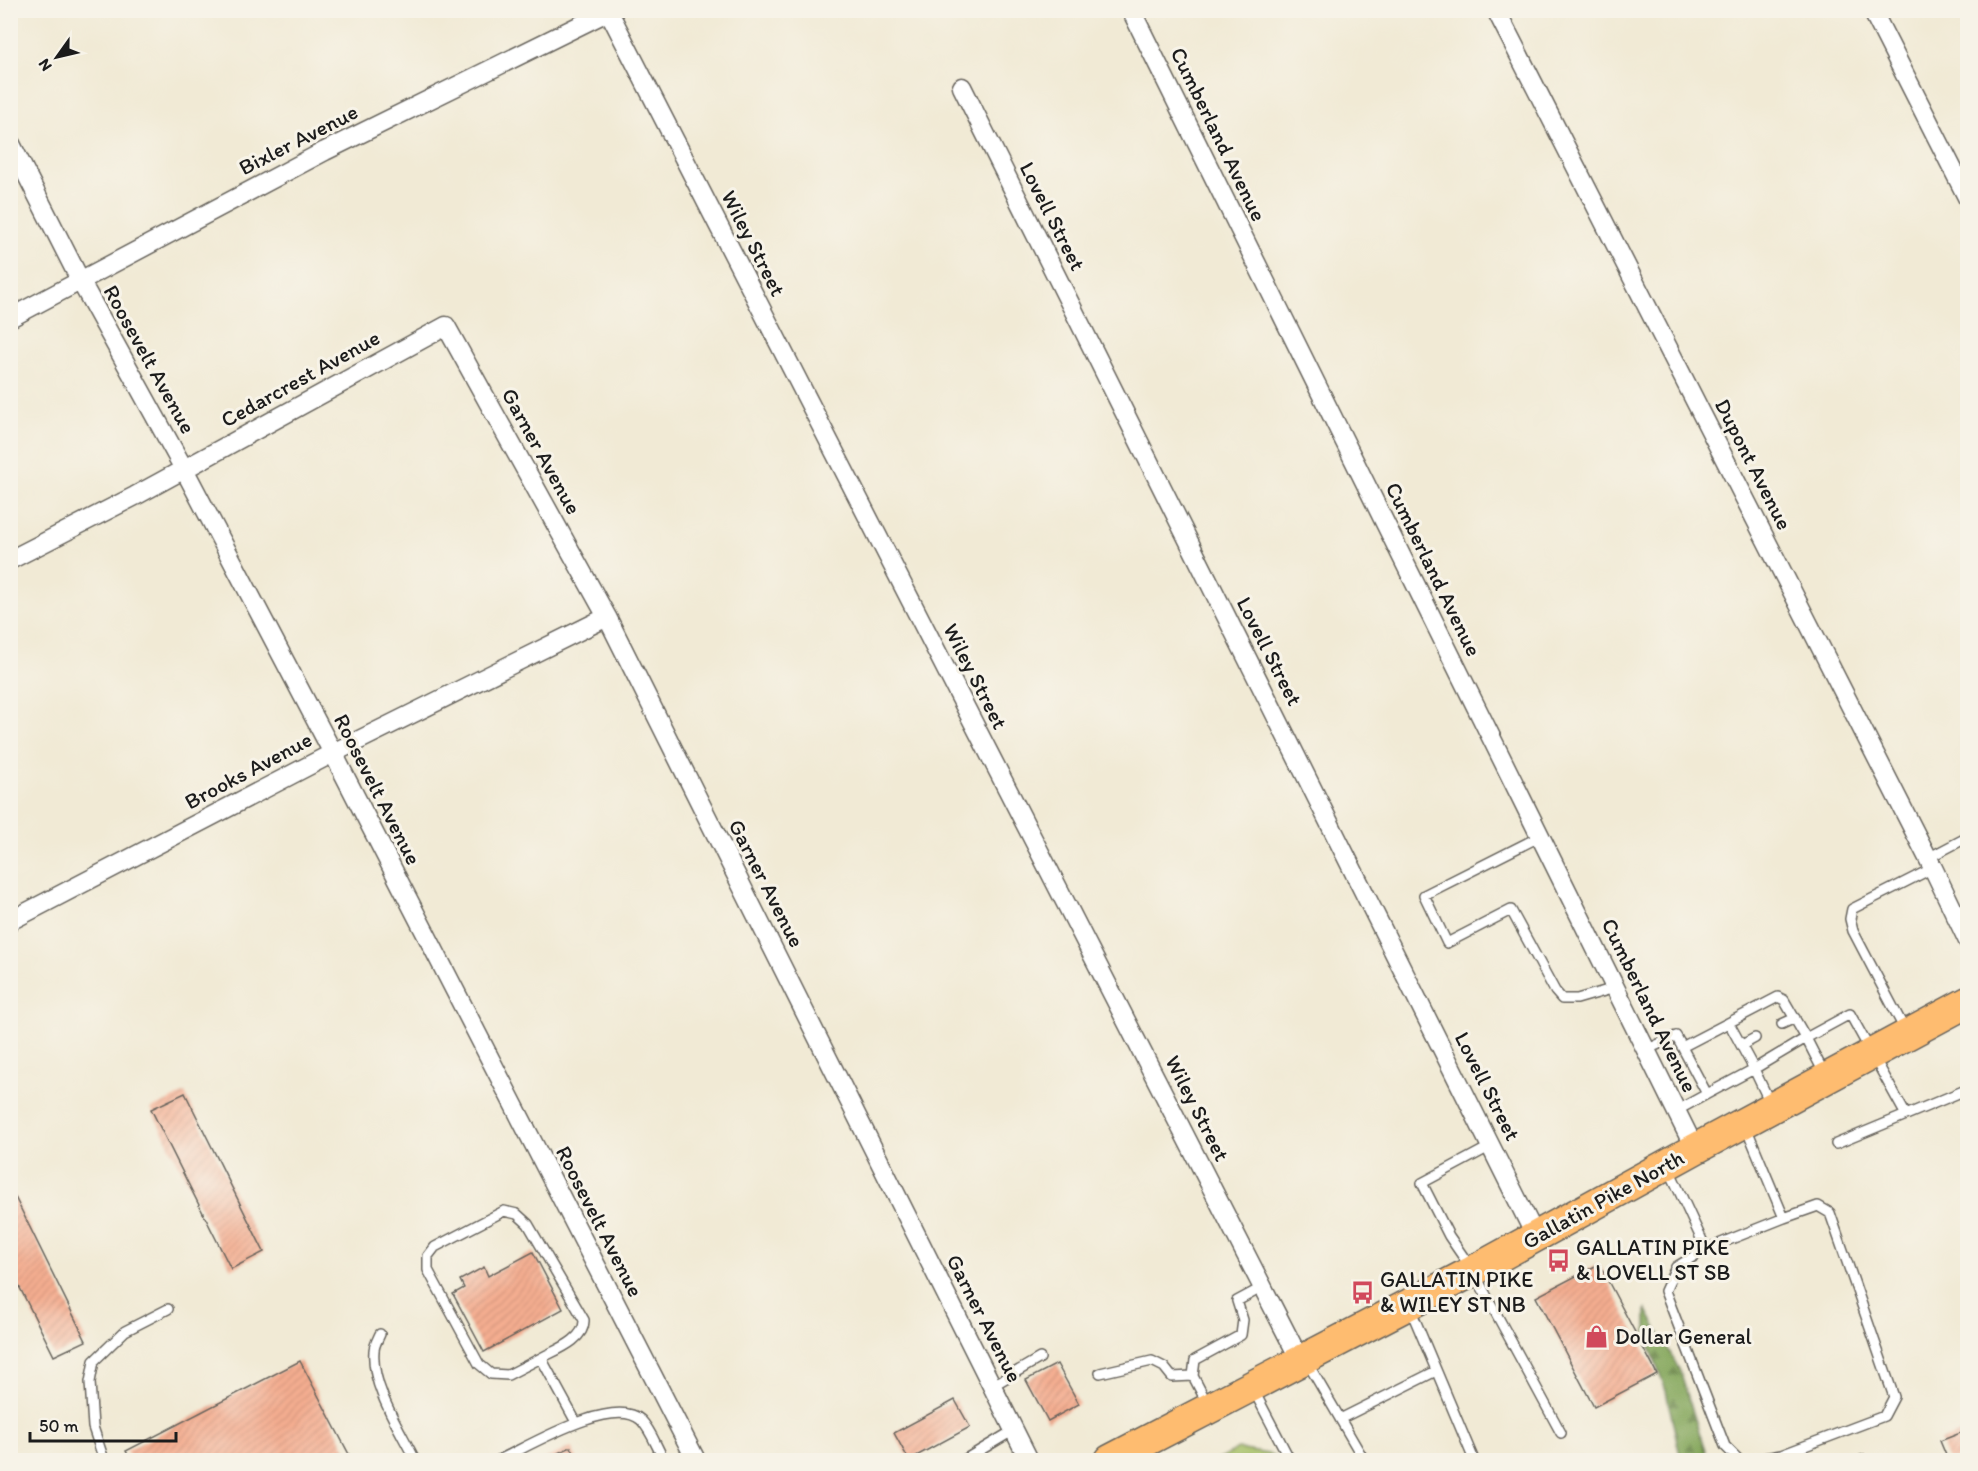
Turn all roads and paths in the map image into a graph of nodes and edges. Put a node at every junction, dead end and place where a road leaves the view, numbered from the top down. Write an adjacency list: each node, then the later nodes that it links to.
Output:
1 (1131, 10): 15 (street, Cumberland Avenue)
2 (1496, 10): 17 (street, Dupont Avenue)
3 (1872, 10): 7 (street)
4 (610, 11): 8 (street, Bixler Avenue); 48 (street, Wiley Street)
5 (962, 87): 41 (street, Lovell Street)
6 (10, 142): 8 (street, Roosevelt Avenue)
7 (1968, 199)
8 (81, 282): 9 (street, Bixler Avenue); 11 (street, Roosevelt Avenue)
9 (10, 318)
10 (450, 334): 11 (street, Cedarcrest Avenue); 13 (street, Garner Avenue)
11 (184, 469): 12 (street, Cedarcrest Avenue); 14 (street, Roosevelt Avenue)
12 (10, 560)
13 (607, 618): 14 (street, Brooks Avenue); 58 (street, Garner Avenue)
14 (333, 753): 18 (street, Brooks Avenue); 70 (street, Roosevelt Avenue)
15 (1539, 837): 20 (street, Cumberland Avenue); 20 (lane)
16 (1968, 837): 17 (lane)
17 (1930, 863): 19 (street, Dupont Avenue); 25 (lane)
18 (10, 921)
19 (1968, 941)
20 (1615, 988): 30 (street, Cumberland Avenue)
21 (1968, 1002): 25 (main road, Gallatin Pike North)
22 (1795, 1018): 23 (lane); 24 (lane); 27 (lane)
23 (1729, 1023): 28 (lane); 29 (lane)
24 (1782, 1024)
25 (1908, 1035): 31 (main road, Gallatin Pike North)
26 (1755, 1038): 28 (lane)
27 (1806, 1038): 31 (lane); 32 (lane); 33 (lane)
28 (1742, 1045): 32 (lane)
29 (1682, 1047): 30 (lane); 35 (lane)
30 (1646, 1050): 37 (street, Cumberland Avenue)
31 (1873, 1053): 33 (main road, Gallatin Pike North); 38 (lane)
32 (1754, 1069): 35 (lane); 36 (lane)
33 (1826, 1078): 36 (main road, Gallatin Pike North)
34 (1968, 1089): 38 (lane)
35 (1707, 1094): 37 (lane)
36 (1772, 1107): 39 (main road, Gallatin Pike North)
37 (1676, 1111): 42 (street, Cumberland Avenue)
38 (1906, 1115): 40 (lane)
39 (1744, 1122): 42 (main road, Gallatin Pike North); 44 (lane)
40 (1836, 1144)
41 (1491, 1146): 45 (street, Lovell Street); 47 (lane)
42 (1695, 1149): 43 (main road, Gallatin Pike North)
43 (1667, 1164): 45 (main road, Gallatin Pike North); 46 (lane)
44 (1784, 1218): 46 (lane); 77 (lane)
45 (1536, 1237): 47 (main road, Gallatin Pike North)
46 (1706, 1249): 76 (lane)
47 (1473, 1271): 49 (main road, Gallatin Pike North); 64 (lane)
48 (1263, 1287): 54 (street, Wiley Street); 57 (lane)
49 (1408, 1305): 54 (main road, Gallatin Pike North); 55 (lane)
50 (168, 1309): 66 (lane)
51 (380, 1334): 67 (lane)
52 (541, 1358): 52 (lane); 62 (lane)
53 (1040, 1358): 58 (lane)
54 (1304, 1361): 59 (main road, Gallatin Pike North); 61 (lane)
55 (1436, 1371): 61 (lane); 75 (lane)
56 (1100, 1373): 57 (lane)
57 (1193, 1376): 60 (lane)
58 (992, 1386): 63 (street, Garner Avenue)
59 (1252, 1387): 60 (main road, Gallatin Pike North); 73 (lane)
60 (1210, 1409): 65 (main road, Gallatin Pike North)
61 (1340, 1419): 74 (lane)
62 (576, 1422): 68 (lane); 69 (lane)
63 (1014, 1430): 71 (lane); 72 (street, Garner Avenue)
64 (1561, 1433)
65 (1123, 1458)
66 (104, 1461)
67 (416, 1461)
68 (499, 1461)
69 (664, 1461)
70 (696, 1461)
71 (964, 1461)
72 (1029, 1461)
73 (1290, 1461)
74 (1364, 1461)
75 (1474, 1461)
76 (1739, 1461)
77 (1754, 1461)

